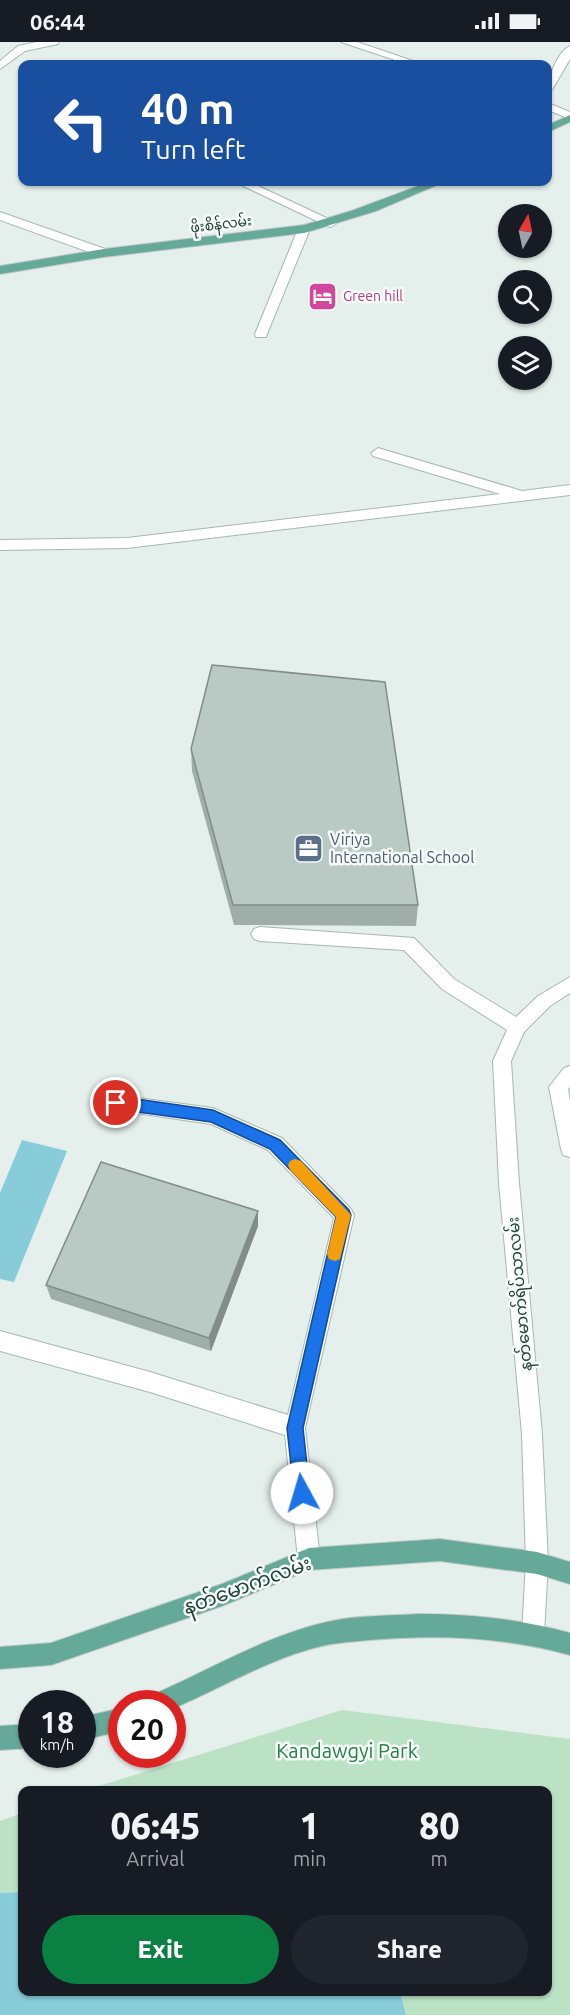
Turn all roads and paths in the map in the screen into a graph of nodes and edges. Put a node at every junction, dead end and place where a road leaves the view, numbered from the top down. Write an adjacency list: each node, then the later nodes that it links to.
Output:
1 (54, 42): 6 (street)
2 (346, 42): 3 (street)
3 (376, 46): 5 (street)
4 (570, 49): 7 (street)
5 (408, 60)
6 (0, 66)
7 (552, 81)
8 (552, 108): 9 (street)
9 (570, 117): 10 (main road)
10 (552, 127)
11 (250, 186): 14 (street)
12 (428, 186): 14 (main road, ဖိုးစိန်လမ်း)
13 (0, 216): 16 (street)
14 (331, 223): 15 (main road, ဖိုးစိန်လမ်း)
15 (304, 229): 16 (main road, ဖိုးစိန်လမ်း); 18 (street)
16 (104, 253): 17 (main road, ဖိုးစိန်လမ်း)
17 (0, 270)
18 (261, 334)
19 (378, 453): 21 (street)
20 (570, 490): 21 (street)
21 (525, 497): 22 (street)
22 (0, 545)
23 (260, 934): 25 (street)
24 (570, 984): 25 (street, နတ်မောက်ရိပ်သာလမ်း)
25 (517, 1027): 32 (street, နတ်မောက်ရိပ်သာလမ်း)
26 (570, 1074): 28 (street)
27 (116, 1103): 30 (street)
28 (570, 1149)
29 (0, 1341): 30 (street)
30 (295, 1428): 31 (street)
31 (309, 1559): 32 (main road, နတ်မောက်လမ်း); 36 (main road, နတ်မောက်လမ်း)
32 (537, 1563): 33 (main road, နတ်မောက်လမ်း); 34 (street, နတ်မောက်ရိပ်သာလမ်း)
33 (570, 1573)
34 (533, 1632): 35 (main road); 37 (main road)
35 (570, 1644)
36 (0, 1658)
37 (186, 1692)
38 (18, 1737): 39 (main road)
39 (0, 1738)

